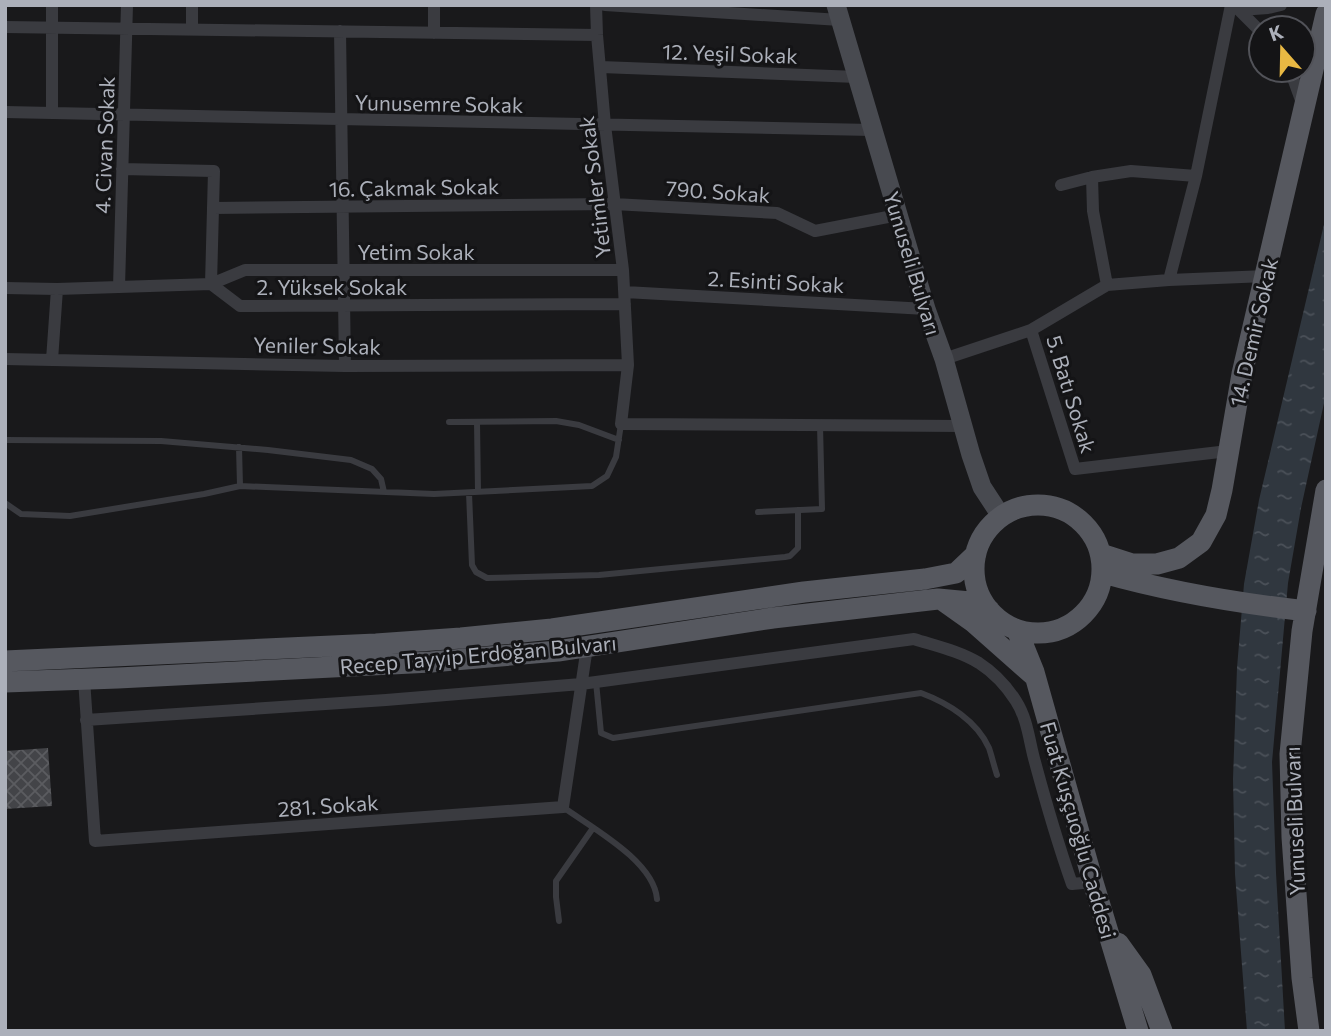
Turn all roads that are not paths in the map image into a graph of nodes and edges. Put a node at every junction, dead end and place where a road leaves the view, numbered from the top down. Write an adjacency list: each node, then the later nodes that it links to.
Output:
1 (52, 5): 12 (street)
2 (127, 5): 13 (street, 4. Civan Sokak)
3 (192, 5): 14 (street)
4 (433, 5): 16 (street)
5 (596, 5): 17 (street, Yetimler Sokak)
6 (605, 5): 9 (street)
7 (1281, 5): 8 (street)
8 (1235, 7): 29 (street)
9 (838, 12): 19 (main road, Yunuseli Bulvarı)
10 (1326, 15): 21 (main road, 14. Demir Sokak)
11 (5, 27): 12 (street)
12 (52, 27): 13 (street); 23 (street)
13 (126, 29): 14 (street); 24 (street, 4. Civan Sokak)
14 (192, 29): 15 (street)
15 (340, 31): 16 (street); 25 (street)
16 (434, 33): 17 (street)
17 (597, 35): 18 (street, Yetimler Sokak)
18 (601, 68): 19 (street, 12. Yeşil Sokak); 26 (street, Yetimler Sokak)
19 (857, 77): 27 (main road, Yunuseli Bulvarı)
20 (1296, 84): 21 (street)
21 (1304, 110): 38 (main road, 14. Demir Sokak)
22 (5, 112): 23 (street, Yunusemre Sokak)
23 (52, 113): 24 (street, Yunusemre Sokak)
24 (124, 114): 25 (street, Yunusemre Sokak); 28 (street, 4. Civan Sokak)
25 (342, 120): 26 (street, Yunusemre Sokak); 33 (street)
26 (605, 125): 27 (street, Yunusemre Sokak); 32 (street, Yetimler Sokak)
27 (872, 130): 35 (main road, Yunuseli Bulvarı)
28 (122, 169): 34 (street); 42 (street, 4. Civan Sokak)
29 (1196, 176): 30 (street); 39 (street)
30 (1092, 177): 31 (street); 41 (street)
31 (1062, 185)
32 (614, 204): 33 (street, 16. Çakmak Sokak); 35 (street, 790. Sokak); 37 (street, Yetimler Sokak)
33 (343, 207): 34 (street, 16. Çakmak Sokak); 36 (street)
34 (214, 208): 40 (street)
35 (898, 215): 47 (main road, Yunuseli Bulvarı)
36 (344, 270): 37 (street, Yetim Sokak); 40 (street, Yetim Sokak); 46 (street)
37 (623, 270): 45 (street, Yetimler Sokak)
38 (1266, 276): 39 (street); 62 (main road, 14. Demir Sokak)
39 (1169, 280): 41 (street)
40 (212, 284): 42 (street); 46 (street, 2. Yüksek Sokak)
41 (1107, 285): 48 (street)
42 (119, 287): 44 (street)
43 (5, 288): 44 (street)
44 (57, 289): 51 (street)
45 (625, 298): 46 (street, 2. Yüksek Sokak); 47 (street, 2. Esinti Sokak); 52 (street, Yetimler Sokak)
46 (344, 304): 53 (street)
47 (926, 309): 50 (main road, Yunuseli Bulvarı)
48 (1031, 330): 50 (street); 62 (street, 5. Batı Sokak)
49 (5, 359): 51 (street, Yeniler Sokak)
50 (944, 359): 58 (main road, Yunuseli Bulvarı)
51 (52, 360): 53 (street, Yeniler Sokak)
52 (628, 365): 53 (street, Yeniler Sokak); 56 (street, Yetimler Sokak)
53 (345, 366)
54 (449, 422): 55 (lane)
55 (477, 422): 60 (lane); 66 (lane)
56 (621, 424): 57 (street); 60 (lane)
57 (820, 425): 58 (street); 69 (lane)
58 (963, 426): 71 (main road, Yunuseli Bulvarı)
59 (5, 440): 61 (lane)
60 (619, 440): 66 (lane)
61 (239, 447): 63 (lane); 65 (lane)
62 (1228, 451): 73 (main road, 14. Demir Sokak)
63 (240, 486): 65 (lane); 68 (lane)
64 (1326, 490): 76 (main road, Yunuseli Bulvarı)
65 (384, 492): 67 (lane)
66 (478, 492): 67 (lane)
67 (468, 493): 69 (lane)
68 (5, 503)
69 (798, 510): 70 (lane)
70 (758, 512)
71 (1001, 516): 72 (main road); 73 (main road)
72 (976, 554): 75 (main road); 79 (main road, Recep Tayyip Erdoğan Bulvarı)
73 (1102, 563): 76 (main road); 77 (main road)
74 (940, 599): 75 (main road, Recep Tayyip Erdoğan Bulvarı); 78 (main road, Recep Tayyip Erdoğan Bulvarı); 80 (main road)
75 (989, 610): 77 (main road)
76 (1298, 610): 95 (main road, Yunuseli Bulvarı)
77 (1017, 630): 80 (main road, Fuat Kuşçuoğlu Caddesi)
78 (587, 647): 81 (main road, Recep Tayyip Erdoğan Bulvarı); 84 (street)
79 (5, 661)
80 (1037, 679): 89 (main road, Fuat Kuşçuoğlu Caddesi)
81 (83, 680): 82 (main road, Recep Tayyip Erdoğan Bulvarı); 85 (street, 281. Sokak)
82 (5, 682)
83 (597, 682): 84 (street); 86 (lane); 89 (street)
84 (581, 684): 85 (street); 87 (street)
85 (86, 720): 87 (street, 281. Sokak)
86 (997, 775)
87 (563, 807): 88 (lane)
88 (593, 828): 90 (lane); 91 (lane)
89 (1093, 882): 92 (main road, Fuat Kuşçuoğlu Caddesi)
90 (657, 900)
91 (559, 921)
92 (1106, 927): 93 (main road, Fuat Kuşçuoğlu Caddesi); 94 (main road)
93 (1138, 1031)
94 (1162, 1031)
95 (1309, 1031)

